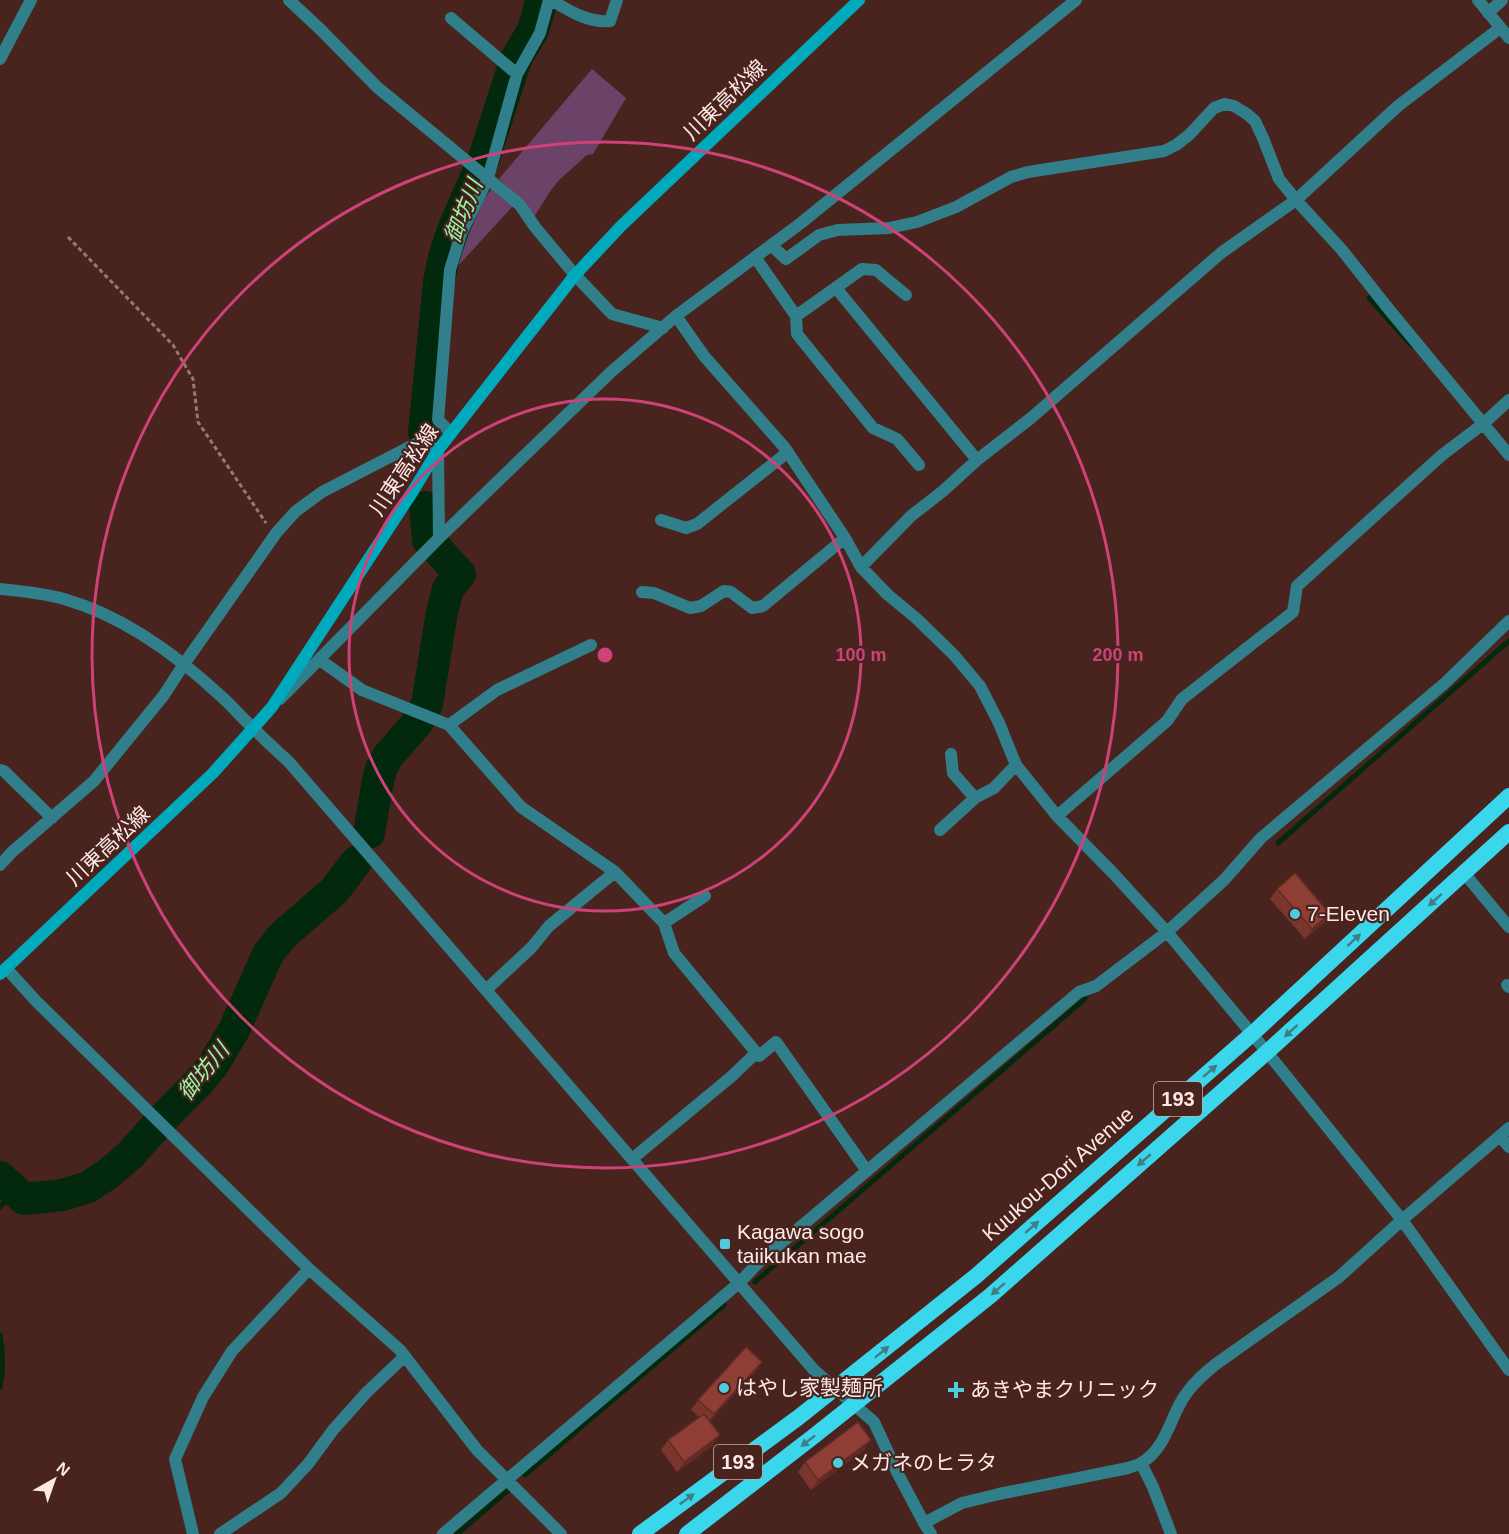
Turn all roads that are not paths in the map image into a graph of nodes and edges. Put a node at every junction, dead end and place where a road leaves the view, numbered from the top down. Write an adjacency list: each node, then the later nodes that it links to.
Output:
1 (31, 0): 13 (street)
2 (289, 0): 15 (street)
3 (550, 0): 4 (street); 14 (street)
4 (617, 0)
5 (859, 0): 19 (main road, 川東高松線)
6 (1076, 0): 17 (street)
7 (1478, 0): 9 (street)
8 (1503, 0): 9 (street)
9 (1488, 13): 11 (street)
10 (451, 18): 14 (street)
11 (1500, 28): 12 (street); 16 (street)
12 (1509, 38)
13 (0, 59)
14 (514, 71): 15 (street)
15 (481, 173): 19 (street); 27 (street)
16 (1296, 200): 17 (street); 26 (street); 31 (street)
17 (771, 244): 18 (street)
18 (755, 256): 22 (street); 23 (street)
19 (575, 275): 24 (street); 27 (main road, 川東高松線)
20 (836, 288): 21 (street); 23 (street); 31 (street)
21 (906, 295)
22 (676, 316): 24 (street); 29 (street)
23 (796, 316): 32 (street)
24 (663, 328): 34 (street)
25 (1509, 400): 26 (street)
26 (1483, 424): 30 (street); 51 (street)
27 (451, 433): 28 (main road, 川東高松線)
28 (438, 450): 34 (street); 42 (street); 43 (main road, 川東高松線)
29 (788, 453): 33 (street); 35 (street)
30 (1509, 454)
31 (977, 460): 36 (street)
32 (919, 465)
33 (661, 520)
34 (439, 538): 41 (street)
35 (845, 538): 36 (street); 38 (street)
36 (861, 567): 47 (street)
37 (0, 589): 42 (street)
38 (642, 592)
39 (1509, 621): 61 (street)
40 (591, 645): 44 (street)
41 (320, 660): 43 (street); 44 (street)
42 (184, 664): 45 (street); 52 (street)
43 (272, 707): 45 (main road, 川東高松線)
44 (449, 725): 56 (street)
45 (254, 729): 62 (main road, 川東高松線); 63 (street)
46 (951, 754): 50 (street)
47 (1016, 765): 50 (street); 51 (street)
48 (0, 770): 52 (street)
49 (1509, 796): 64 (highway, Kuukou-Dori Avenue / 193, one-way to 49)
50 (975, 798): 53 (street)
51 (1057, 816): 61 (street)
52 (52, 818): 55 (street)
53 (939, 830)
54 (1509, 832): 57 (highway, 193)
55 (0, 866)
56 (615, 872): 59 (street); 63 (street)
57 (1464, 873): 60 (street); 65 (highway, 193, one-way to 65)
58 (705, 896): 59 (street)
59 (664, 923): 66 (street)
60 (1509, 927)
61 (1167, 932): 64 (street); 70 (street)
62 (3, 971): 72 (street)
63 (486, 990): 69 (street)
64 (1252, 1034): 65 (street); 76 (highway, Kuukou-Dori Avenue / 193, one-way to 64)
65 (1267, 1052): 71 (street); 77 (highway, 193, one-way to 77)
66 (756, 1053): 69 (street); 70 (street)
67 (1505, 1132): 68 (street); 71 (street)
68 (1509, 1147)
69 (632, 1159): 73 (street)
70 (867, 1171): 73 (street)
71 (1402, 1220): 75 (street); 78 (street)
72 (309, 1269): 74 (street); 81 (street)
73 (739, 1283): 76 (street); 79 (street)
74 (405, 1356): 79 (street); 82 (street)
75 (1509, 1370)
76 (836, 1389): 77 (street); 85 (highway, Kuukou-Dori Avenue / 193, one-way to 76)
77 (854, 1404): 80 (street); 86 (highway, 193, one-way to 86)
78 (1141, 1463): 80 (street); 88 (street)
79 (506, 1480): 83 (street); 84 (street)
80 (924, 1523): 87 (street)
81 (193, 1534)
82 (220, 1534)
83 (443, 1534)
84 (561, 1534)
85 (640, 1534)
86 (687, 1534)
87 (932, 1534)
88 (1171, 1534)

